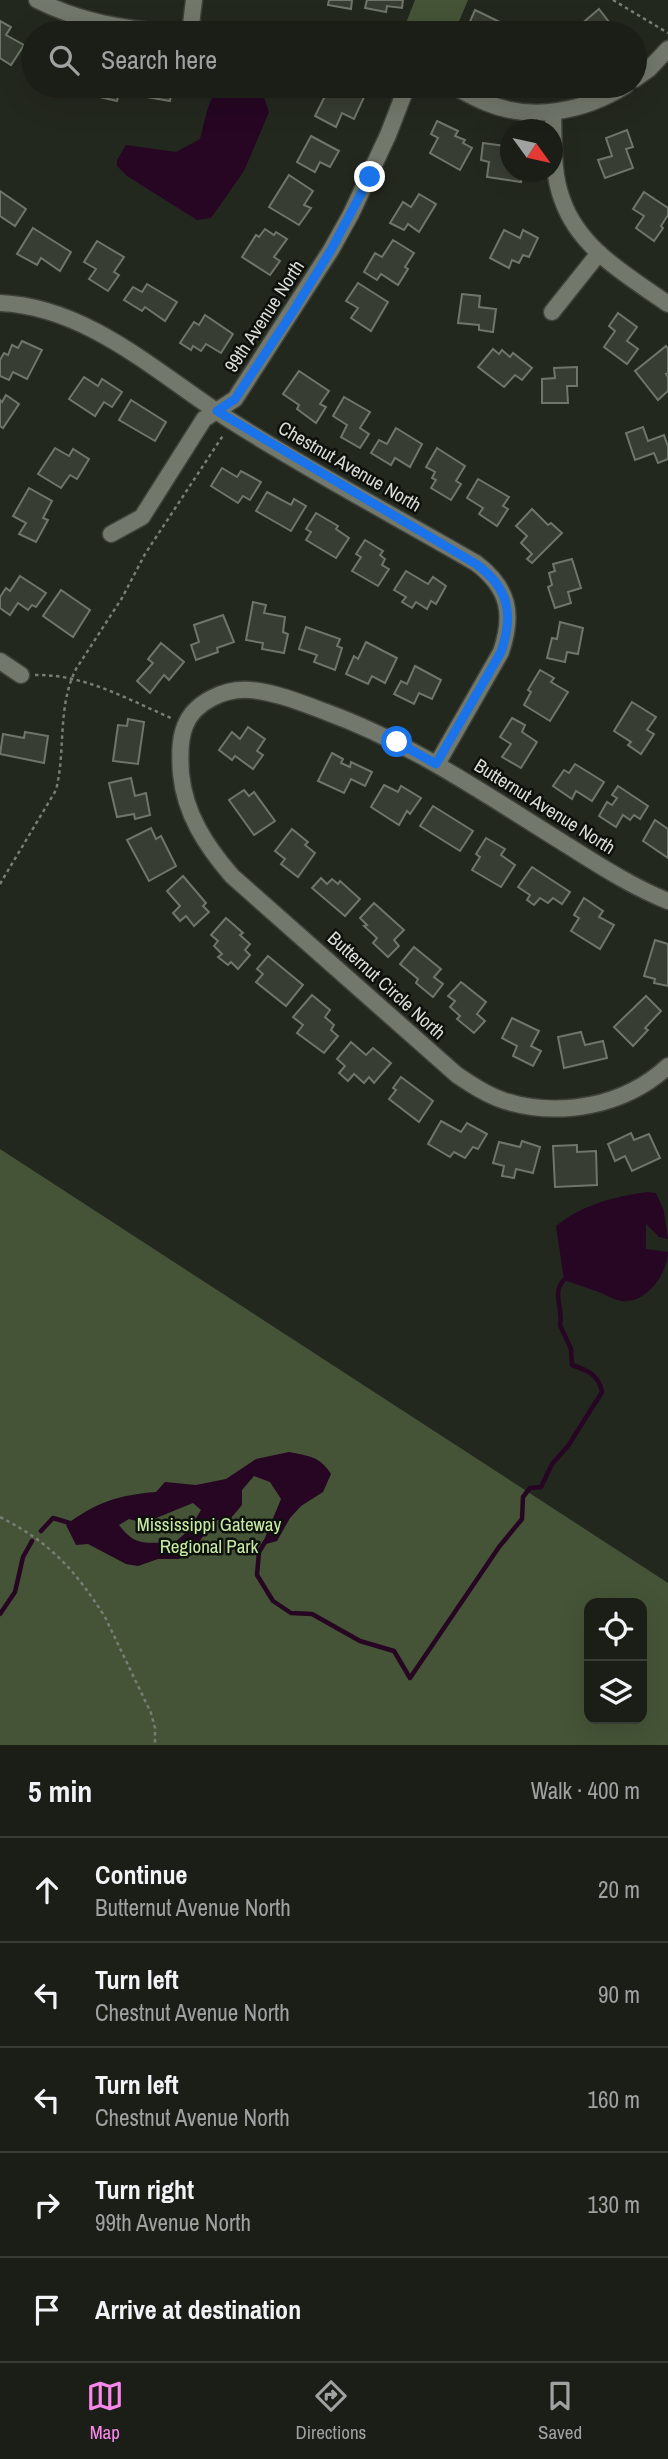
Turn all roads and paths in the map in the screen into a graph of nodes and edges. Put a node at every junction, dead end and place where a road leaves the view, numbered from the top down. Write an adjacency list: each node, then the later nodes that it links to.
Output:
1 (37, 0): 4 (street)
2 (194, 0): 5 (street)
3 (613, 0): 6 (path)
4 (93, 21)
5 (191, 21)
6 (668, 33)
7 (668, 50): 8 (street)
8 (647, 70)
9 (402, 98): 17 (street, 99th Avenue North)
10 (477, 98): 12 (street)
11 (605, 98): 12 (street)
12 (553, 113): 13 (street)
13 (598, 253): 15 (street); 16 (street)
14 (0, 303): 17 (street, Chestnut Avenue North)
15 (668, 304)
16 (552, 312)
17 (217, 411): 18 (street, Chestnut Avenue North); 19 (street, 99th Avenue North)
18 (232, 421): 22 (path); 25 (street, Chestnut Avenue North)
19 (111, 534)
20 (0, 661): 21 (street)
21 (21, 675): 22 (path)
22 (71, 677): 23 (path); 26 (path)
23 (171, 718)
24 (182, 738): 25 (street, Butternut Avenue North); 28 (street, Butternut Circle North)
25 (436, 764): 27 (street, Butternut Avenue North)
26 (0, 884)
27 (668, 901)
28 (668, 1066)
29 (0, 1517): 30 (path)
30 (155, 1745)

